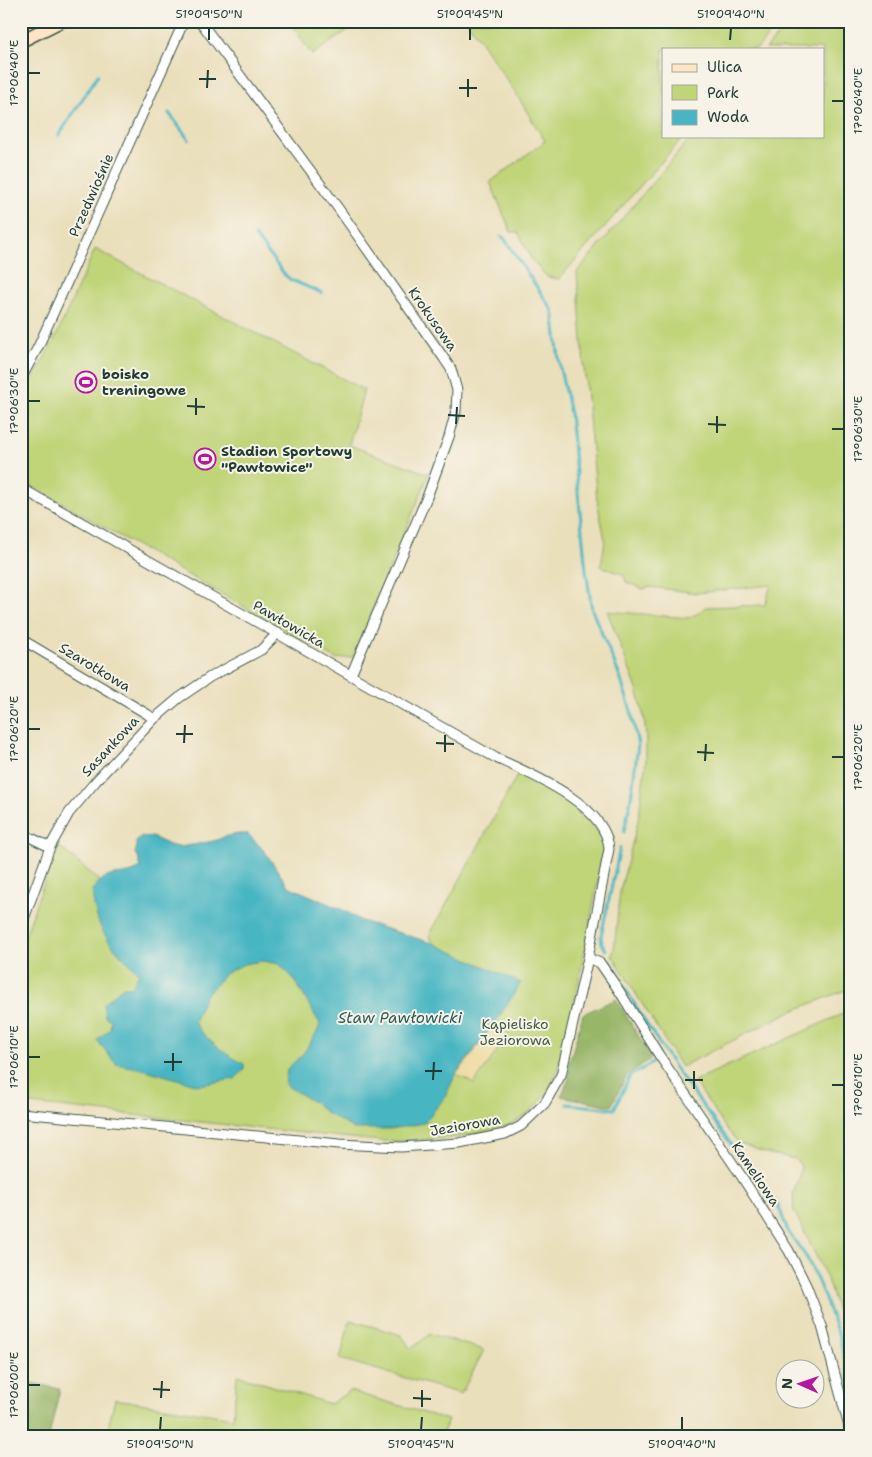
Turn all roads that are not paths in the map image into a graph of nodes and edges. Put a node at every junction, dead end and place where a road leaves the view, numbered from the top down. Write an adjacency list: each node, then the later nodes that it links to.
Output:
1 (61, 21): 4 (street)
2 (184, 21): 5 (street, Przedwiośnie)
3 (198, 21): 9 (street, Krokusowa)
4 (21, 41)
5 (21, 380)
6 (21, 488): 7 (street, Pawłowicka)
7 (278, 634): 9 (street, Pawłowicka); 10 (street, Sasankowa)
8 (21, 639): 10 (street, Szarotkowa)
9 (350, 675): 11 (street, Pawłowicka)
10 (154, 720): 13 (street, Sasankowa)
11 (545, 781): 15 (street, Jeziorowa)
12 (21, 833): 13 (street)
13 (50, 847): 14 (street, Sasankowa)
14 (21, 927)
15 (588, 958): 16 (street, Jeziorowa); 17 (street, Kameliowa)
16 (21, 1112)
17 (851, 1434)

